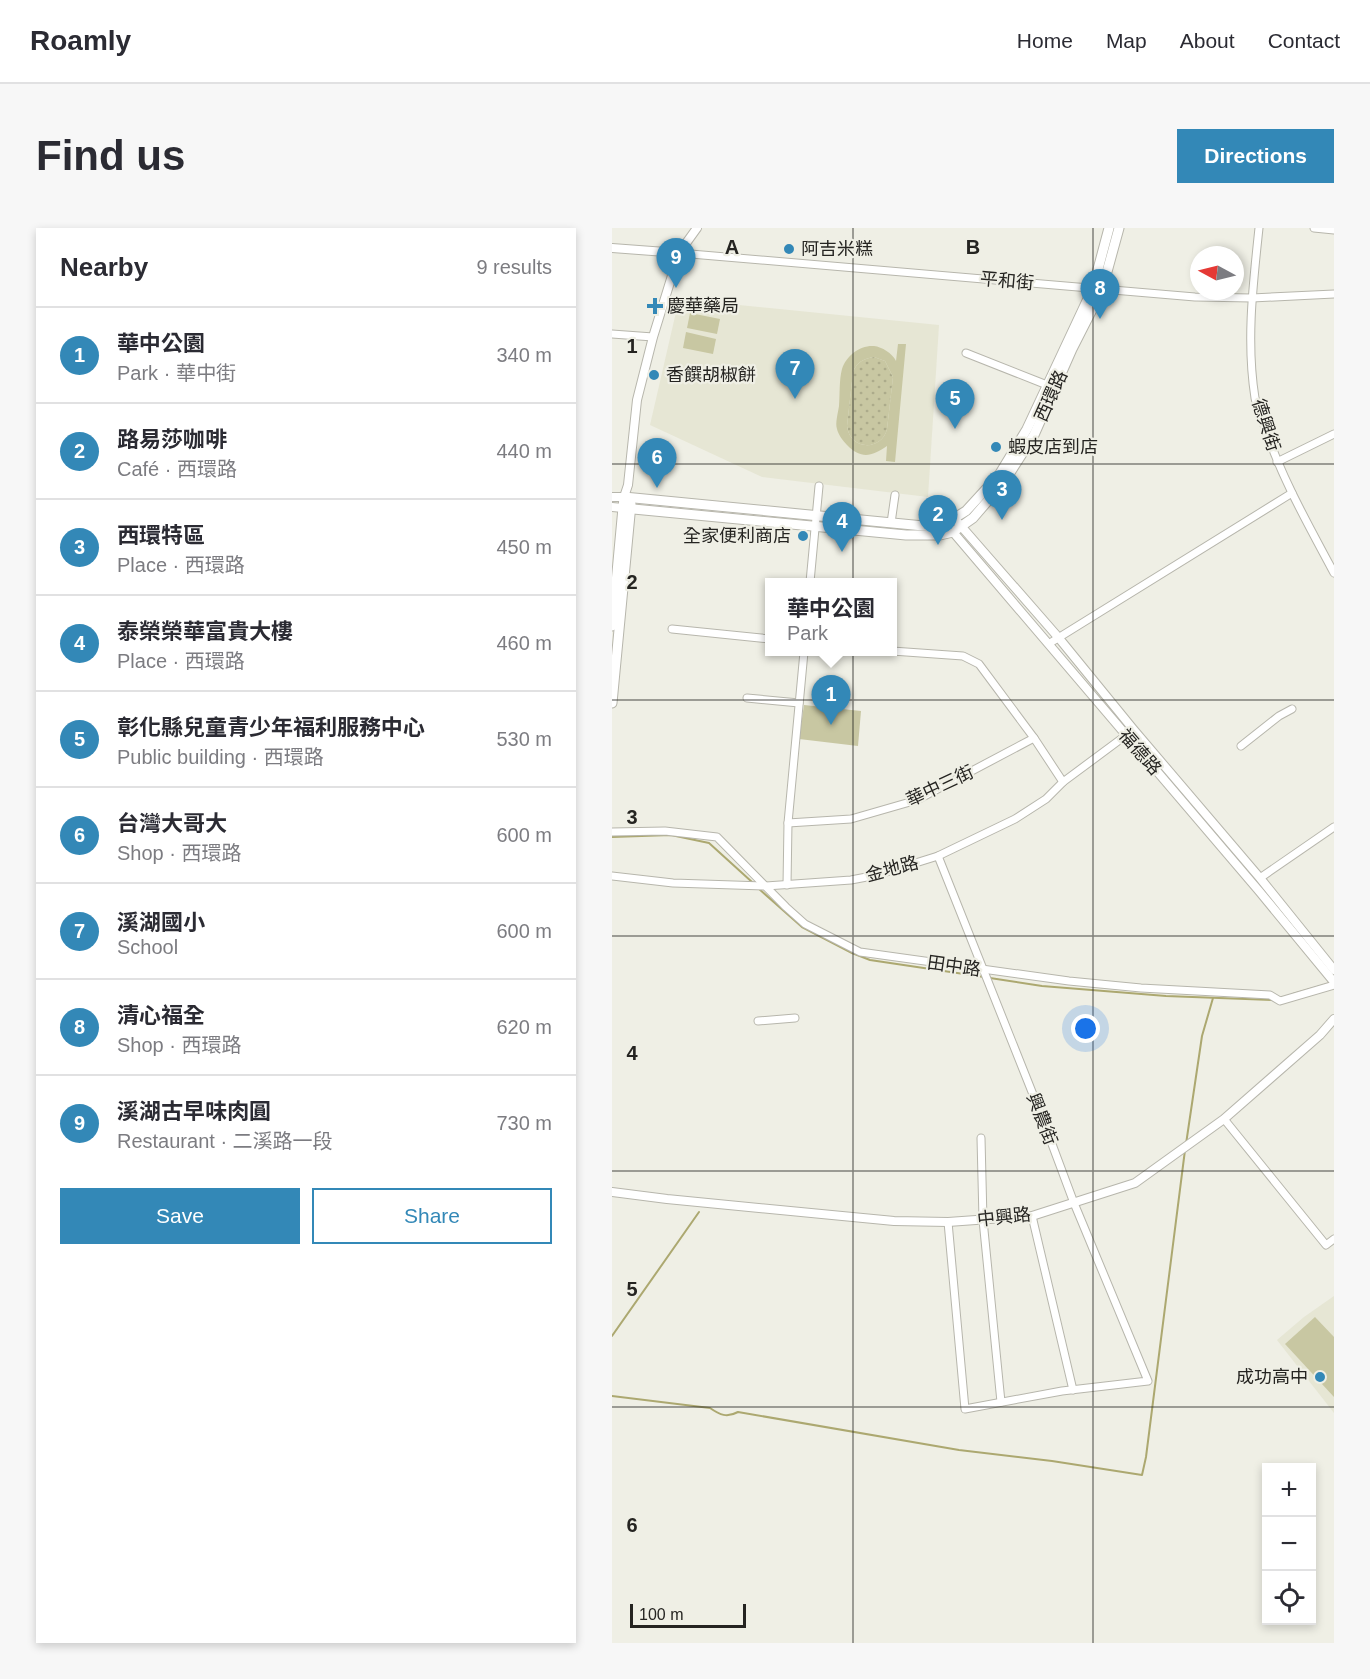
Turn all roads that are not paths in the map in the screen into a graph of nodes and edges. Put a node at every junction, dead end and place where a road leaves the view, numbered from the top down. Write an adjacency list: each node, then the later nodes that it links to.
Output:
1 (697, 228): 8 (street)
2 (1109, 228): 9 (main road)
3 (1119, 228): 9 (main road)
4 (1259, 228): 11 (street, 德興街)
5 (1314, 228): 6 (street)
6 (1334, 230)
7 (612, 248): 8 (street)
8 (680, 253): 9 (street, 平和街); 13 (street)
9 (1097, 289): 11 (street, 平和街); 15 (main road, 西環路); 29 (main road, 西環路)
10 (1334, 294): 11 (street, 平和街)
11 (1252, 298): 17 (street, 德興街)
12 (612, 334): 13 (street)
13 (653, 337): 22 (street)
14 (966, 353): 15 (street)
15 (1047, 385): 25 (main road, 西環路)
16 (1334, 434): 17 (street)
17 (1278, 462): 19 (street, 德興街)
18 (819, 486): 26 (street)
19 (1292, 493): 30 (street, 德興街); 34 (street)
20 (894, 495): 27 (street)
21 (612, 496): 22 (street)
22 (628, 498): 24 (main road); 26 (main road)
23 (612, 507): 24 (street)
24 (627, 508): 26 (main road); 32 (main road); 40 (main road)
25 (954, 518): 28 (main road, 西環路); 29 (street, 福德路)
26 (816, 520): 27 (main road); 29 (main road); 31 (street)
27 (891, 523): 28 (main road)
28 (945, 524): 29 (street, 福德路)
29 (957, 529): 34 (street, 福德路); 36 (street, 福德路)
30 (1334, 573)
31 (810, 578)
32 (612, 626)
33 (672, 629): 35 (street)
34 (1058, 637): 36 (street); 43 (street, 福德路)
35 (765, 638)
36 (1050, 643): 44 (street, 福德路)
37 (897, 651): 45 (street)
38 (804, 656): 41 (street)
39 (747, 698): 41 (street)
40 (612, 703)
41 (799, 703): 48 (street)
42 (1292, 709): 46 (street)
43 (1133, 729): 44 (street, 金地路); 53 (street, 福德路)
44 (1126, 736): 47 (street, 金地路); 58 (street, 福德路)
45 (1034, 738): 47 (street); 48 (street, 華中三街)
46 (1241, 746)
47 (1063, 782): 51 (street, 金地路)
48 (788, 824): 54 (street)
49 (1334, 827): 53 (street)
50 (612, 832): 55 (street, 田中路)
51 (938, 856): 54 (street, 金地路); 56 (street, 興農街)
52 (612, 876): 55 (street, 金地路)
53 (1260, 878): 57 (street, 福德路)
54 (787, 885): 55 (street, 金地路)
55 (766, 886): 56 (street, 田中路)
56 (984, 970): 58 (street, 田中路); 65 (street, 興農街)
57 (1334, 970)
58 (1334, 983)
59 (795, 1018): 61 (street)
60 (1334, 1019): 62 (street, 中興路)
61 (758, 1021)
62 (1224, 1119): 65 (street, 中興路); 69 (street)
63 (981, 1138): 67 (street)
64 (612, 1192): 68 (street, 中興路)
65 (1074, 1203): 66 (street, 中興路); 70 (street, 興農街)
66 (1032, 1216): 67 (street, 中興路); 70 (street)
67 (983, 1220): 68 (street, 中興路); 71 (street)
68 (948, 1222): 71 (street)
69 (1334, 1239)
70 (1073, 1390): 71 (street)
71 (1001, 1402)

